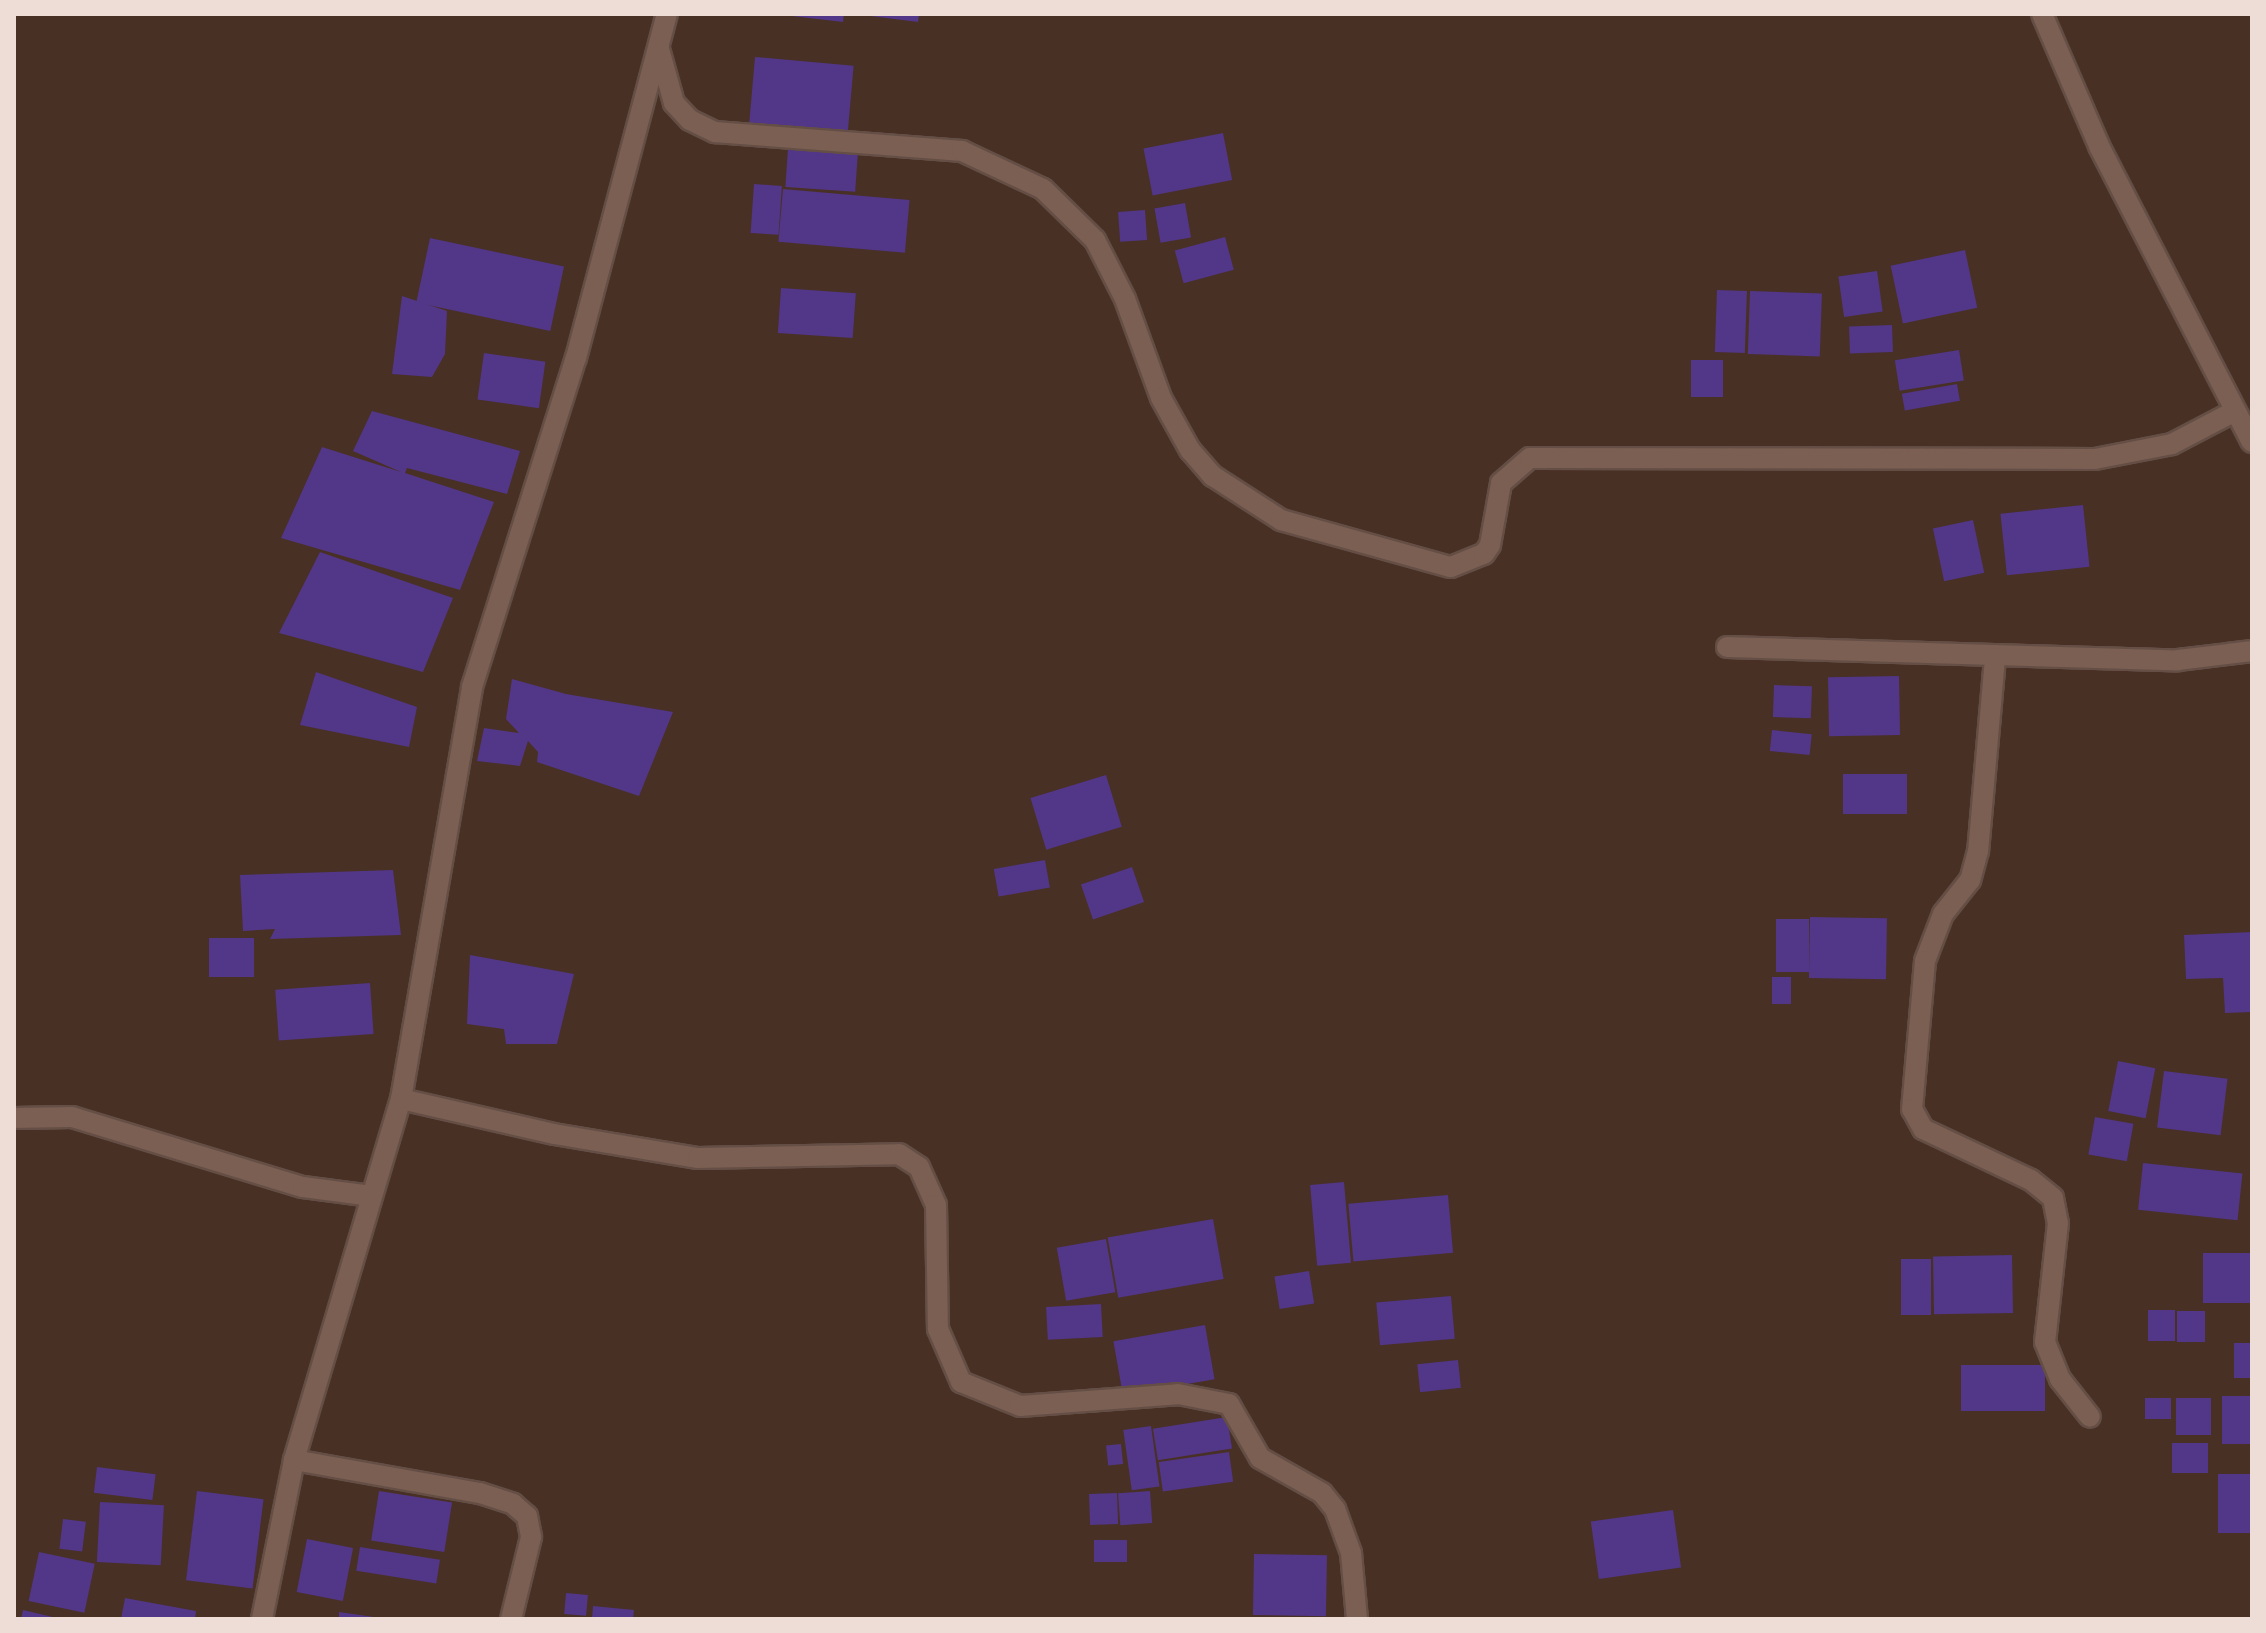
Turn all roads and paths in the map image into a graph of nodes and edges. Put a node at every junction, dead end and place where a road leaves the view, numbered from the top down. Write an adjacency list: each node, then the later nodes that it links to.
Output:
1 (667, 14): 3 (street)
2 (2042, 14): 4 (street)
3 (659, 49): 4 (street); 9 (street)
4 (2233, 412): 5 (street)
5 (2252, 442)
6 (1727, 647): 8 (street)
7 (2252, 651): 8 (street)
8 (1995, 658): 12 (street)
9 (401, 1099): 11 (street); 16 (street)
10 (14, 1118): 11 (street)
11 (371, 1196): 13 (street)
12 (2090, 1417)
13 (294, 1460): 14 (street); 15 (street)
14 (262, 1619)
15 (511, 1619)
16 (1357, 1619)

